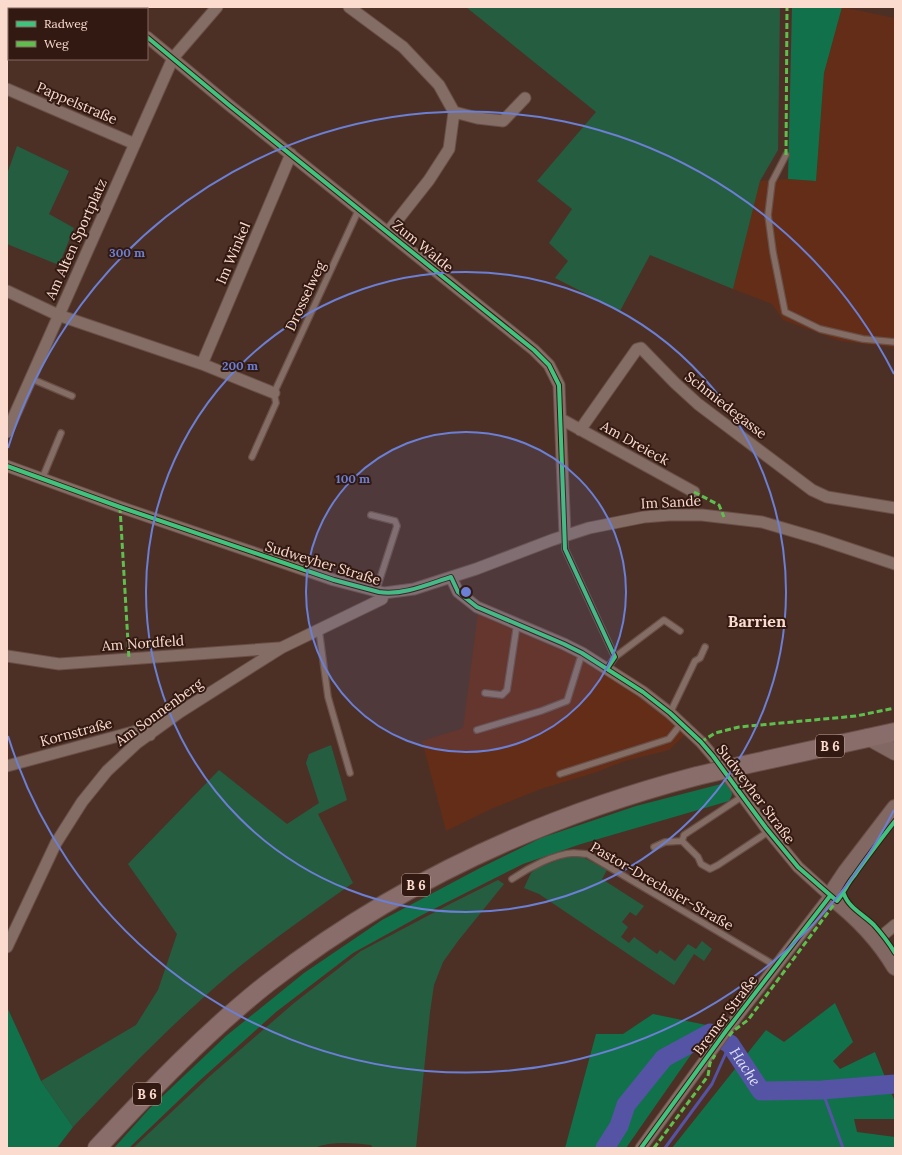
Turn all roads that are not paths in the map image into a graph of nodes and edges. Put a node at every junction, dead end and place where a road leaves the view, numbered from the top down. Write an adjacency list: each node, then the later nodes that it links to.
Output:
1 (218, 7): 4 (street, Am Alten Sportplatz)
2 (349, 7): 7 (street)
3 (148, 38): 4 (street, Zum Walde)
4 (173, 58): 8 (street, Am Alten Sportplatz); 9 (street, Zum Walde)
5 (7, 89): 8 (street, Pappelstraße)
6 (525, 98): 7 (street)
7 (454, 112): 12 (street)
8 (135, 144): 14 (street, Am Alten Sportplatz)
9 (291, 154): 11 (street, Zum Walde); 16 (street, Im Winkel)
10 (786, 155): 15 (lane)
11 (359, 209): 12 (street, Zum Walde); 18 (lane, Drosselweg)
12 (388, 232): 20 (street, Zum Walde)
13 (7, 291): 14 (street)
14 (58, 315): 16 (street); 17 (street, Am Alten Sportplatz)
15 (895, 342)
16 (202, 364): 18 (street)
17 (32, 379): 19 (lane); 22 (street, Am Alten Sportplatz)
18 (274, 393): 24 (lane, Drosselweg)
19 (72, 396)
20 (561, 419): 21 (street, Am Dreieck); 30 (street, Zum Walde)
21 (580, 430): 27 (street, Am Dreieck); 28 (street, Schmiedegasse)
22 (7, 432)
23 (61, 433): 26 (lane)
24 (252, 458)
25 (7, 466): 26 (street, Sudweyher Straße)
26 (42, 479): 33 (street, Sudweyher Straße)
27 (694, 492)
28 (895, 508)
29 (371, 515): 33 (lane)
30 (565, 535): 31 (street, Im Sande); 32 (street, Im Sande); 41 (lane)
31 (895, 564)
32 (451, 577): 33 (street, Sudweyher Straße); 34 (street, Sudweyher Straße)
33 (380, 592): 35 (street, Am Sonnenberg)
34 (517, 624): 39 (street, Sudweyher Straße); 43 (lane)
35 (319, 630): 38 (street, Am Sonnenberg); 52 (lane)
36 (680, 631): 41 (lane)
37 (705, 646): 44 (lane)
38 (281, 648): 40 (street, Am Nordfeld); 48 (street, Am Sonnenberg)
39 (582, 653): 42 (street, Sudweyher Straße); 46 (lane)
40 (7, 656)
41 (616, 657): 42 (lane)
42 (607, 669): 44 (street, Sudweyher Straße)
43 (486, 693)
44 (670, 713): 45 (street, Sudweyher Straße)
45 (681, 724): 53 (lane); 54 (street, Sudweyher Straße)
46 (477, 730)
47 (895, 732): 49 (main road, B 6)
48 (150, 735): 51 (street, Kornstraße); 63 (street, Am Sonnenberg)
49 (868, 737): 50 (street); 66 (main road, B 6, bridge)
50 (895, 752)
51 (7, 766)
52 (350, 773)
53 (560, 774)
54 (743, 796): 56 (street, Sudweyher Straße); 57 (lane)
55 (895, 808): 60 (street)
56 (768, 832): 57 (lane); 60 (street, Sudweyher Straße)
57 (682, 841): 58 (lane)
58 (654, 847)
59 (512, 879): 64 (lane, Pastor-Drechsler-Straße)
60 (830, 896): 62 (street); 64 (street, Bremer Straße)
61 (895, 925): 62 (street)
62 (878, 940): 65 (street)
63 (7, 947)
64 (776, 966): 67 (street, Bremer Straße)
65 (895, 967)
66 (97, 1148)
67 (641, 1148)

